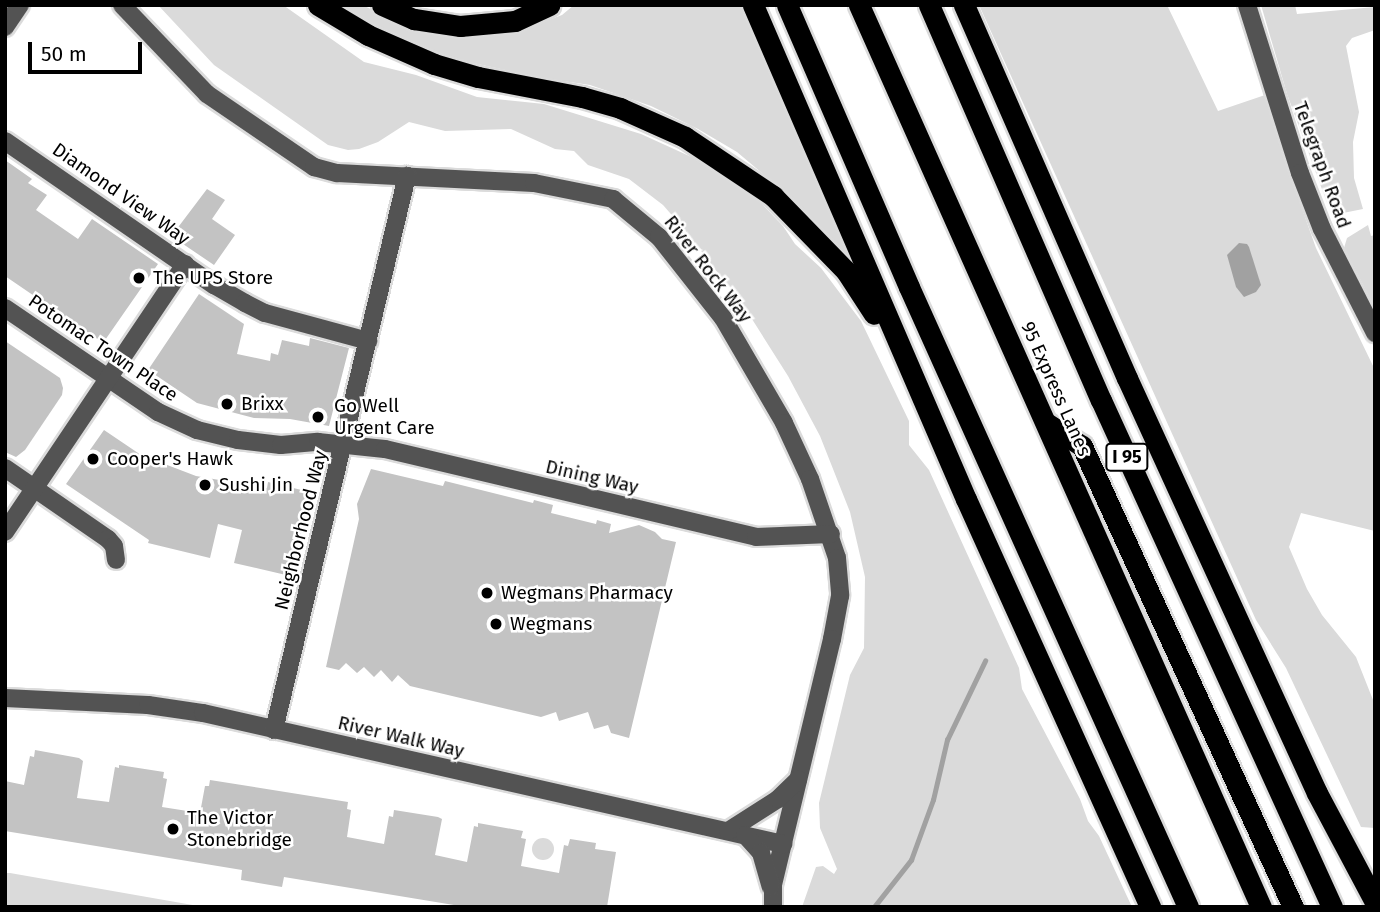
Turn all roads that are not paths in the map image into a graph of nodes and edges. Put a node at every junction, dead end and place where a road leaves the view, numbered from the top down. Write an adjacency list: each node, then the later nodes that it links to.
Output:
1 (20, 5): 12 (street)
2 (121, 5): 14 (street, River Rock Way)
3 (318, 5): 21 (highway)
4 (382, 5): 5 (highway)
5 (550, 5)
6 (753, 5): 21 (highway)
7 (787, 5): 36 (highway)
8 (859, 5): 20 (highway, 95 Express Lanes)
9 (929, 5): 39 (highway, I 95)
10 (964, 5): 34 (highway)
11 (1247, 5): 17 (street, Telegraph Road)
12 (5, 27)
13 (5, 141): 15 (street, Diamond View Way)
14 (407, 176): 18 (street, Neighborhood Way); 26 (street, River Rock Way)
15 (185, 264): 18 (street, Diamond View Way); 19 (street)
16 (5, 308): 19 (street, Potomac Town Place)
17 (1375, 332)
18 (368, 341): 22 (street, Neighborhood Way)
19 (108, 378): 22 (street, Potomac Town Place); 24 (street)
20 (1048, 424): 37 (highway, 95 Express Lanes); 38 (highway)
21 (940, 436): 35 (highway)
22 (344, 444): 26 (street, Dining Way); 29 (street, Neighborhood Way)
23 (5, 468): 24 (street)
24 (35, 488): 25 (street); 27 (street)
25 (5, 532)
26 (831, 534): 30 (street, River Rock Way)
27 (116, 560)
28 (5, 698): 29 (street, River Walk Way)
29 (274, 730): 31 (street, River Walk Way)
30 (799, 780): 31 (street); 32 (street, River Rock Way)
31 (736, 833): 32 (street, River Walk Way); 33 (street)
32 (783, 844): 33 (street, River Rock Way)
33 (772, 899)
34 (1375, 902)
35 (1150, 907)
36 (1188, 907)
37 (1261, 907)
38 (1293, 907)
39 (1332, 907)

